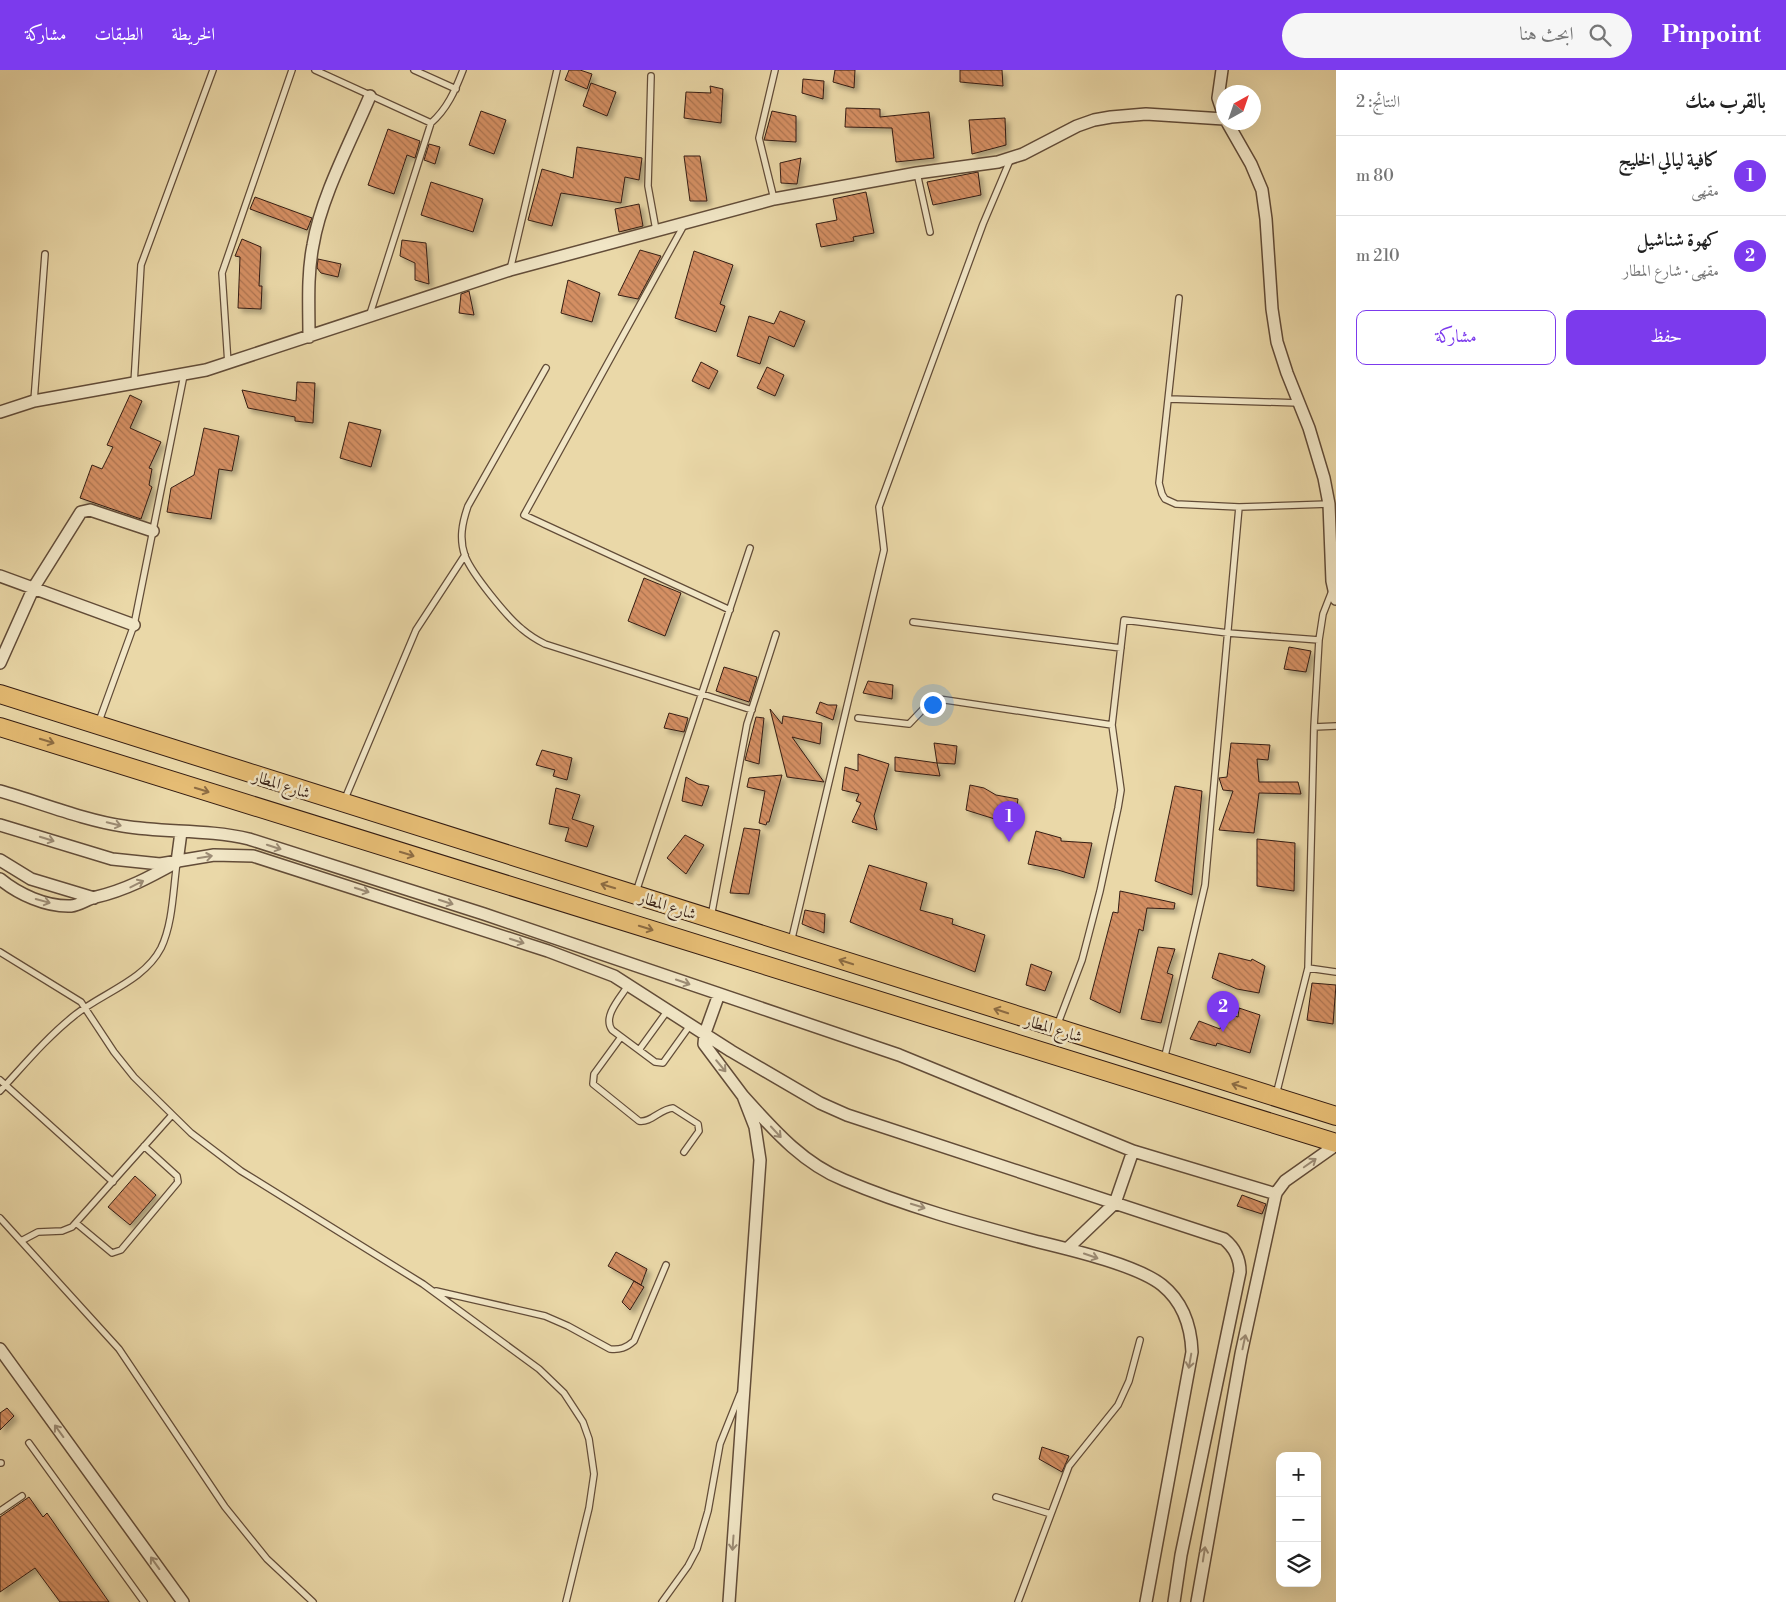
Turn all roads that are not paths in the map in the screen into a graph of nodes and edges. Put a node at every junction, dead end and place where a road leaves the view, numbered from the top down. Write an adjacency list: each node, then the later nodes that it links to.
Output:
1 (213, 70): 30 (lane)
2 (292, 70): 27 (lane)
3 (315, 70): 12 (lane)
4 (414, 70): 11 (lane)
5 (463, 70): 11 (lane)
6 (557, 70): 23 (lane)
7 (775, 70): 18 (lane)
8 (1222, 70): 10 (street)
9 (651, 76): 21 (lane)
10 (1220, 85)
11 (456, 89): 14 (lane)
12 (370, 96): 14 (lane); 26 (street)
13 (1216, 118): 16 (street)
14 (431, 123): 25 (lane)
15 (1232, 130): 33 (street)
16 (1011, 158): 17 (street); 70 (lane)
17 (917, 173): 18 (street); 20 (lane)
18 (774, 199): 19 (street)
19 (685, 224): 21 (street); 43 (lane)
20 (930, 232)
21 (656, 233): 23 (street)
22 (45, 254): 32 (lane)
23 (510, 270): 25 (street)
24 (1179, 298): 31 (lane)
25 (369, 317): 26 (street)
26 (309, 337): 27 (street)
27 (228, 364): 29 (street)
28 (546, 368): 39 (lane)
29 (184, 375): 30 (street); 37 (lane)
30 (134, 384): 32 (street)
31 (1169, 399): 33 (lane); 36 (lane)
32 (34, 401): 34 (street)
33 (1300, 403): 35 (street)
34 (0, 412)
35 (1329, 504): 36 (lane); 42 (street)
36 (1240, 507): 46 (lane)
37 (153, 531): 41 (street); 45 (lane)
38 (750, 548): 43 (lane)
39 (465, 555): 52 (lane); 61 (lane)
40 (0, 576): 41 (street)
41 (34, 587): 45 (street); 50 (street)
42 (1334, 595): 48 (lane)
43 (730, 610): 52 (lane)
44 (913, 622): 49 (lane)
45 (134, 625): 56 (lane)
46 (1228, 633): 48 (lane); 49 (lane); 83 (lane)
47 (776, 634): 53 (lane)
48 (1319, 640): 59 (lane)
49 (1121, 648): 55 (lane)
50 (0, 663)
51 (0, 694): 56 (main road, شارع المطار)
52 (702, 695): 53 (lane); 67 (lane)
53 (752, 710): 69 (lane)
54 (858, 718): 55 (lane)
55 (1112, 725): 79 (lane)
56 (98, 726): 61 (main road, شارع المطار)
57 (1336, 726): 59 (lane)
58 (0, 727): 90 (main road, شارع المطار, one-way to 90)
59 (1314, 727): 72 (lane)
60 (0, 791): 63 (street, one-way to 63)
61 (344, 803): 67 (main road, شارع المطار, one-way to 61)
62 (0, 824): 65 (street, one-way to 65)
63 (181, 832): 65 (street); 75 (street, one-way to 75)
64 (0, 860): 68 (street)
65 (177, 862): 68 (street, one-way to 65); 74 (street, one-way to 74); 76 (lane)
66 (0, 879): 68 (street, one-way to 68)
67 (635, 894): 69 (main road, شارع المطار)
68 (94, 898)
69 (711, 919): 70 (main road, شارع المطار)
70 (791, 944): 79 (main road, شارع المطار, one-way to 70)
71 (0, 952): 76 (lane)
72 (1308, 968): 73 (lane); 87 (lane)
73 (1336, 972)
74 (629, 984): 77 (street); 81 (lane)
75 (719, 994): 80 (street); 92 (street)
76 (85, 1007): 84 (lane); 88 (lane)
77 (668, 1010): 78 (street); 82 (lane)
78 (691, 1024): 80 (street); 82 (lane)
79 (1056, 1028): 83 (main road, شارع المطار)
80 (705, 1033): 86 (street, one-way to 86); 96 (street)
81 (621, 1038): 82 (lane); 93 (lane)
82 (639, 1050)
83 (1164, 1062): 87 (main road, شارع المطار, one-way to 83)
84 (3, 1083): 85 (lane); 94 (lane)
85 (0, 1091)
86 (743, 1096): 100 (street, one-way to 100); 105 (street)
87 (1275, 1097): 89 (main road, شارع المطار)
88 (172, 1115): 91 (lane); 102 (lane)
89 (1336, 1116)
90 (1336, 1144): 95 (street, one-way to 90)
91 (144, 1146): 94 (lane); 98 (lane)
92 (1133, 1151): 95 (street); 96 (street)
93 (684, 1152)
94 (113, 1182): 98 (lane)
95 (1276, 1194): 120 (street, one-way to 95)
96 (1115, 1203): 100 (street); 119 (street)
97 (0, 1218): 99 (lane)
98 (76, 1223): 99 (lane)
99 (22, 1241): 113 (lane)
100 (1068, 1248): 118 (street, one-way to 118)
101 (666, 1265): 102 (lane)
102 (431, 1290): 114 (lane)
103 (1140, 1340): 110 (lane)
104 (0, 1349): 112 (street, one-way to 104)
105 (745, 1383): 115 (lane); 116 (street, one-way to 116)
106 (29, 1443): 111 (lane)
107 (22, 1496): 109 (lane)
108 (996, 1497): 110 (lane)
109 (0, 1511)
110 (1051, 1514): 117 (lane)
111 (144, 1602)
112 (183, 1602)
113 (313, 1602)
114 (566, 1602)
115 (662, 1602)
116 (729, 1602)
117 (1018, 1602)
118 (1146, 1602)
119 (1174, 1602)
120 (1197, 1602)

